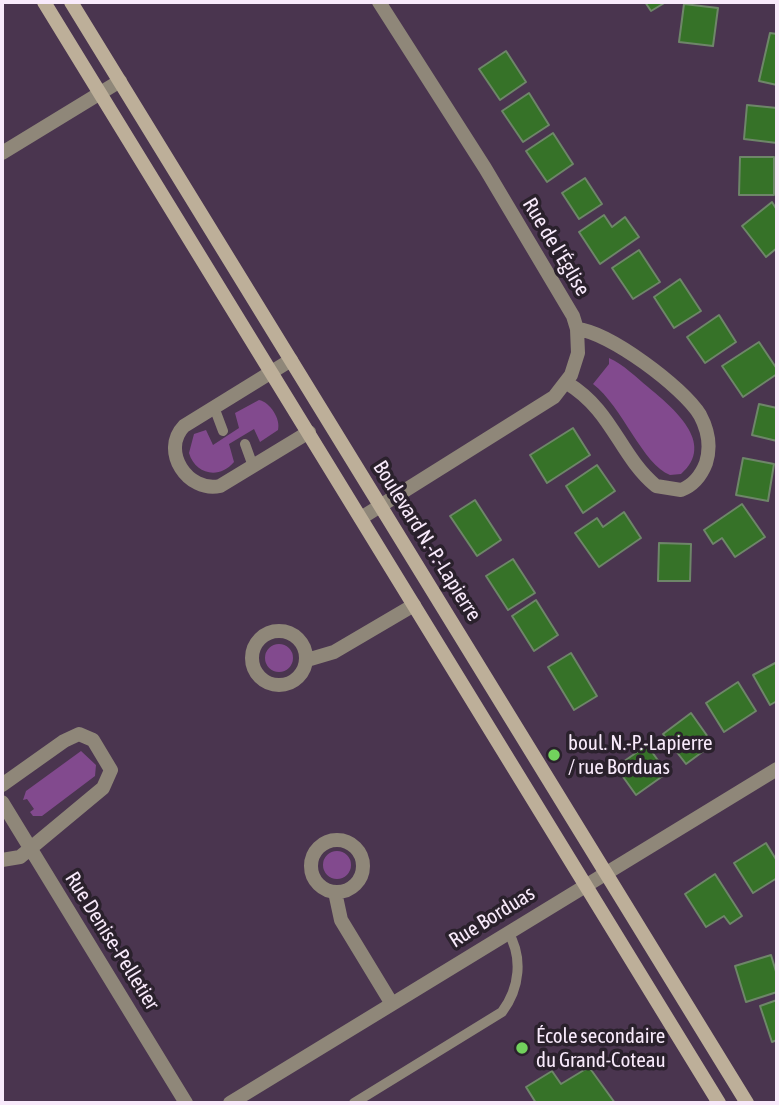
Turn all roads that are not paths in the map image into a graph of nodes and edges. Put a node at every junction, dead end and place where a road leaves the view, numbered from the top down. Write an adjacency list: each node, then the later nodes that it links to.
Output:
1 (44, 2): 5 (street, Boulevard N.-P.-Lapierre)
2 (71, 2): 4 (street, Boulevard N.-P.-Lapierre)
3 (379, 2): 7 (street, Rue de l'Église)
4 (120, 81): 5 (street); 8 (street, Boulevard N.-P.-Lapierre)
5 (101, 93): 6 (street); 9 (street, Boulevard N.-P.-Lapierre)
6 (2, 153)
7 (577, 329): 10 (street, Rue de l'Église); 10 (street)
8 (291, 360): 9 (street); 16 (street, Boulevard N.-P.-Lapierre)
9 (272, 372): 11 (street); 13 (street, Boulevard N.-P.-Lapierre)
10 (567, 383): 16 (street, Rue de l'Église)
11 (214, 407): 12 (lane); 15 (street)
12 (223, 431)
13 (309, 432): 15 (street); 17 (street, Boulevard N.-P.-Lapierre)
14 (244, 444): 15 (lane)
15 (253, 466)
16 (381, 506): 17 (street, Rue de l'Église); 25 (street, Boulevard N.-P.-Lapierre)
17 (361, 518): 18 (street, Boulevard N.-P.-Lapierre)
18 (414, 605): 19 (street); 26 (street, Boulevard N.-P.-Lapierre)
19 (307, 660)
20 (777, 769): 25 (street, Rue Borduas)
21 (2, 785): 23 (street)
22 (2, 802): 23 (street, Rue Denise-Pelletier)
23 (31, 849): 24 (street); 30 (street, Rue Denise-Pelletier)
24 (2, 860)
25 (606, 872): 26 (street, Rue Borduas); 34 (street, Boulevard N.-P.-Lapierre)
26 (585, 885): 28 (street, Rue Borduas); 33 (street, Boulevard N.-P.-Lapierre)
27 (335, 892): 29 (street)
28 (508, 932): 29 (street, Rue Borduas); 32 (lane)
29 (392, 1004): 31 (street, Rue Borduas)
30 (186, 1103)
31 (230, 1103)
32 (354, 1103)
33 (719, 1103)
34 (747, 1103)

